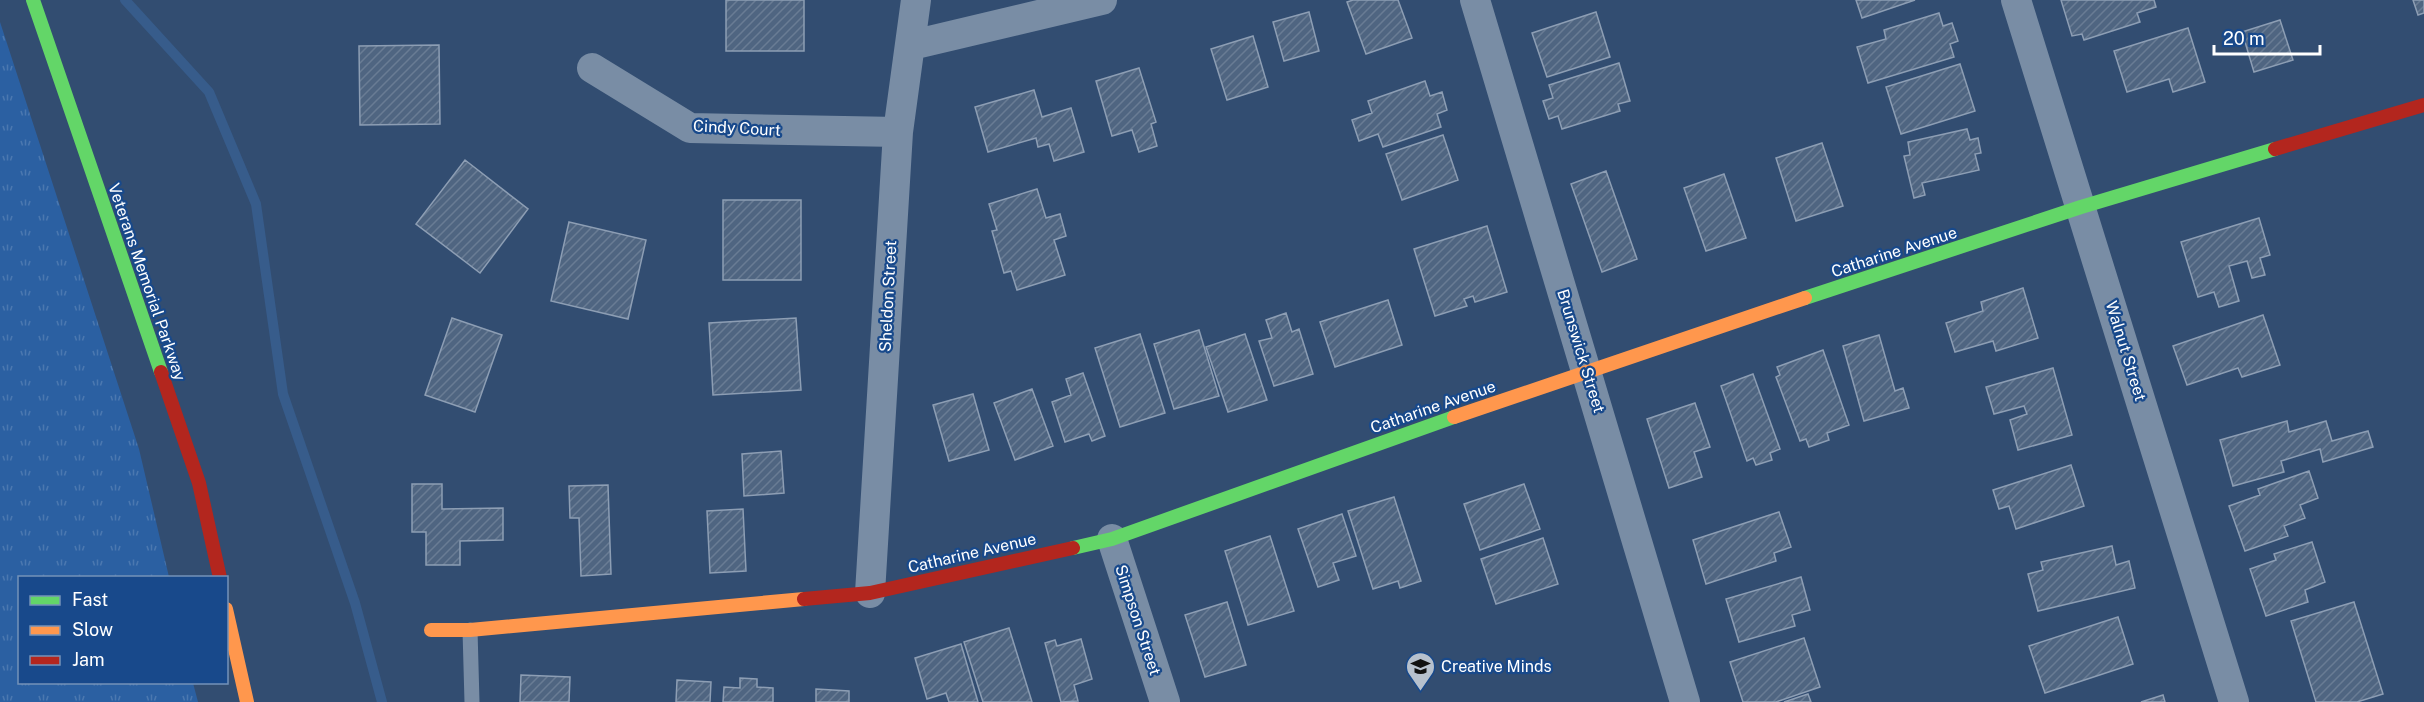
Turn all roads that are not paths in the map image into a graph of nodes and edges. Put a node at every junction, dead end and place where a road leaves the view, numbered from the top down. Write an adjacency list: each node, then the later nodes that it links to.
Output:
1 (33, 0): 13 (street, Veterans Memorial Parkway)
2 (916, 0): 6 (street, Sheldon Street)
3 (1102, 0): 6 (street)
4 (1475, 0): 11 (street, Brunswick Street)
5 (2016, 0): 10 (street, Walnut Street)
6 (912, 45): 9 (street, Sheldon Street)
7 (592, 68): 9 (street, Cindy Court)
8 (2424, 105): 10 (street, Catharine Avenue)
9 (898, 132): 14 (street, Sheldon Street)
10 (2081, 207): 11 (street, Catharine Avenue); 22 (street, Walnut Street)
11 (1587, 370): 12 (street, Catharine Avenue); 21 (street, Brunswick Street)
12 (1112, 538): 14 (street, Catharine Avenue); 20 (street, Simpson Street)
13 (220, 576)
14 (870, 593): 17 (street, Catharine Avenue)
15 (228, 618): 18 (street)
16 (431, 630): 17 (street, Catharine Avenue)
17 (470, 630): 19 (lane)
18 (247, 702)
19 (472, 702)
20 (1165, 702)
21 (1685, 702)
22 (2234, 702)

